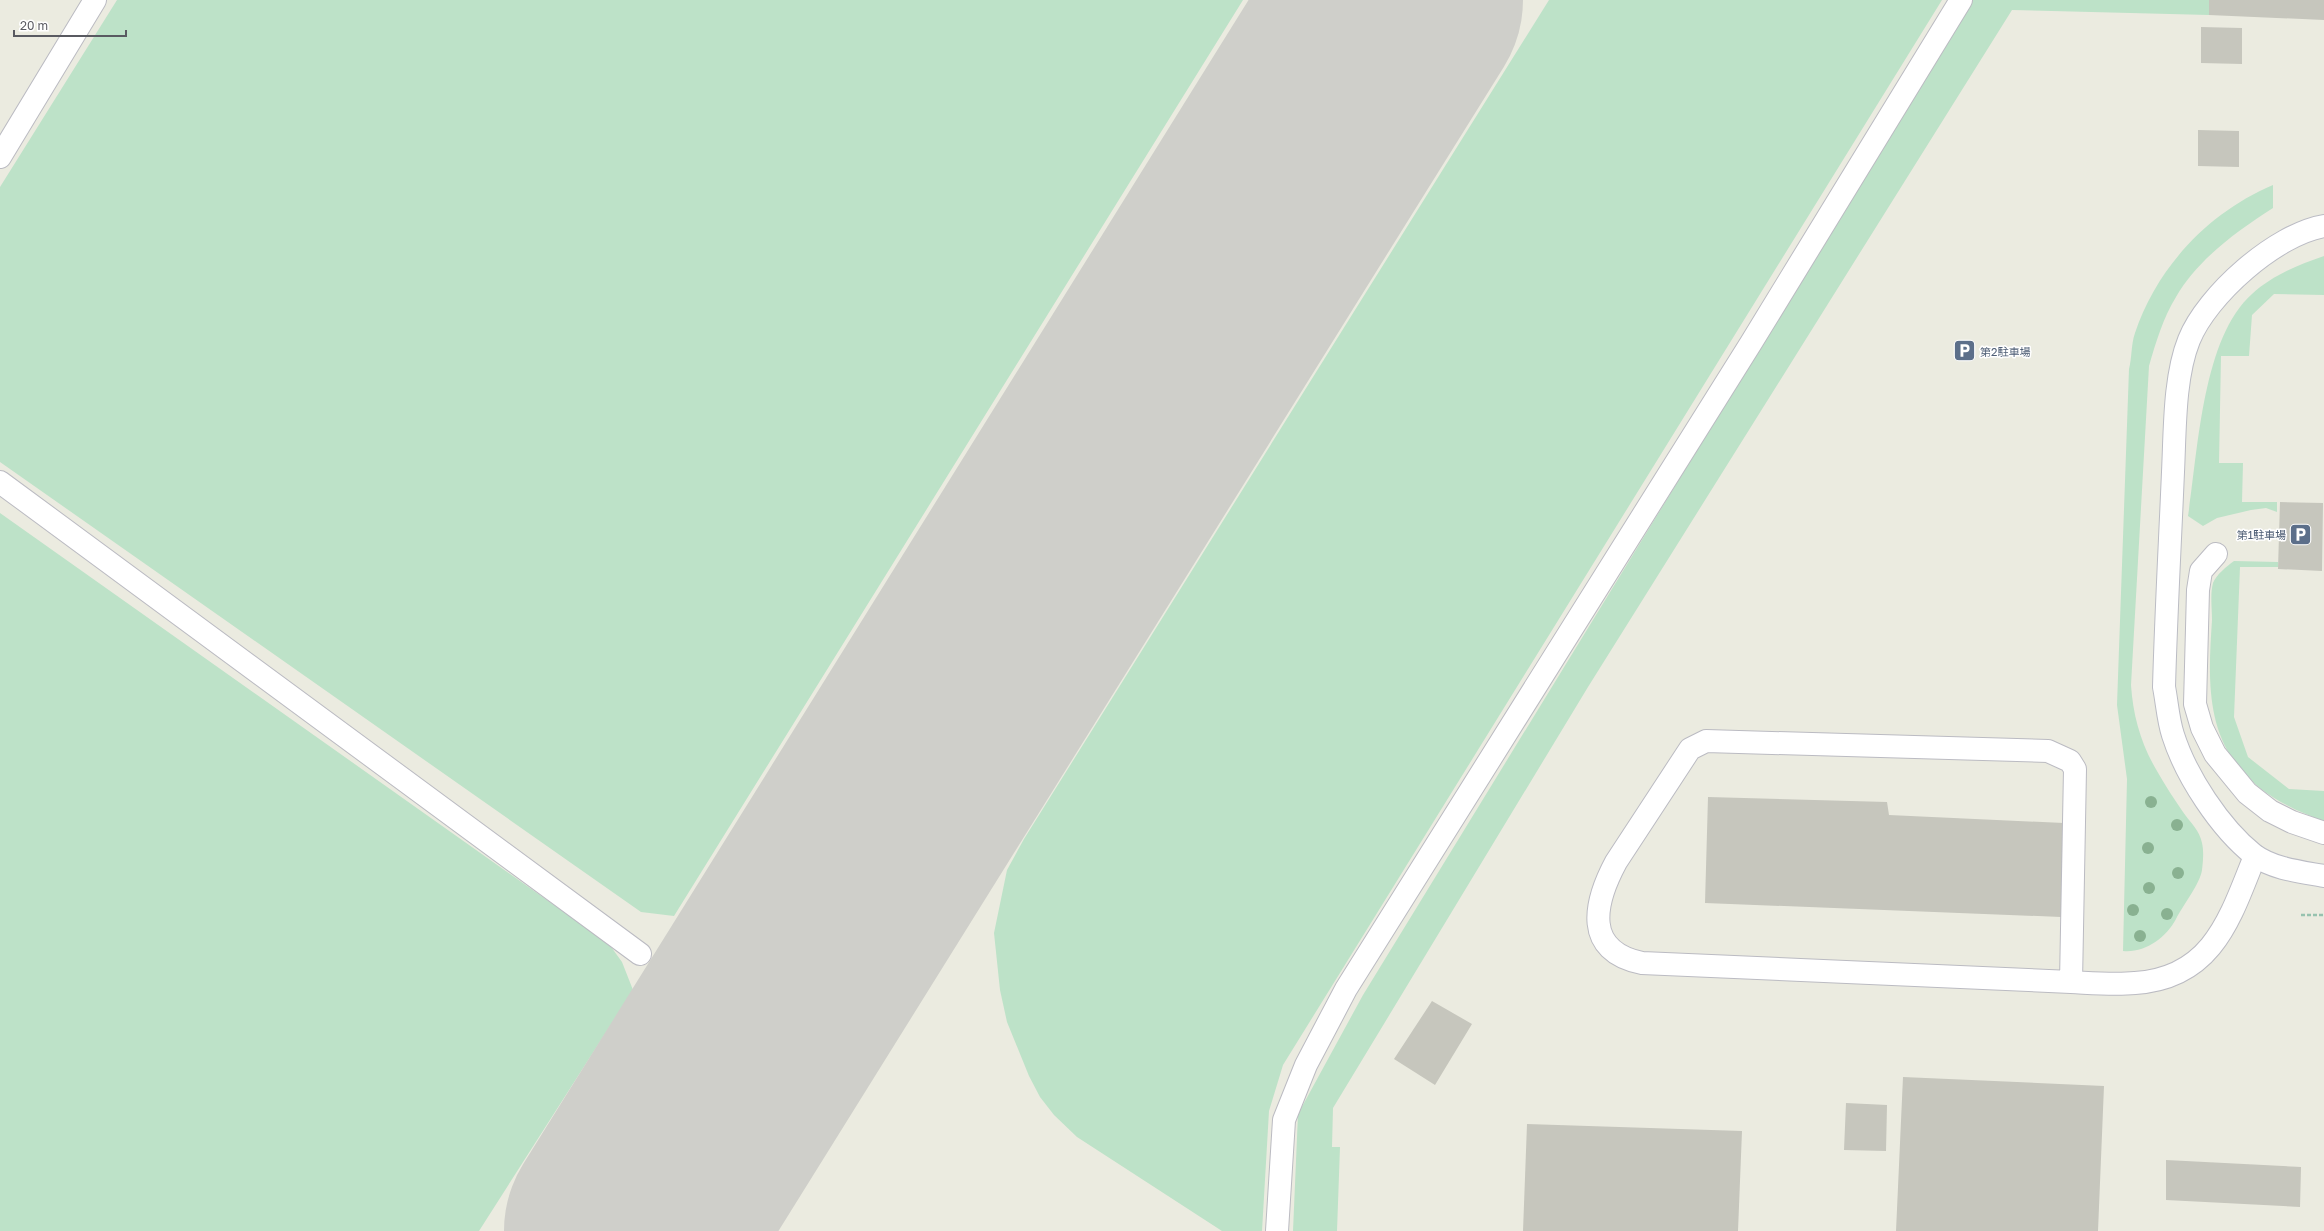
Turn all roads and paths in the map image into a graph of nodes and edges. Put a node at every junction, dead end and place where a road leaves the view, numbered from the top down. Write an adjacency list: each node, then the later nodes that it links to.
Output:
1 (95, 0): 3 (street)
2 (1961, 0): 14 (street)
3 (0, 157)
4 (2324, 226): 8 (street)
5 (0, 482): 12 (street)
6 (2216, 554): 7 (street)
7 (2324, 833)
8 (2255, 856): 9 (street); 13 (street)
9 (2324, 876)
10 (2301, 915): 11 (path)
11 (2324, 915)
12 (640, 954)
13 (2071, 982): 13 (street)
14 (1277, 1231)

